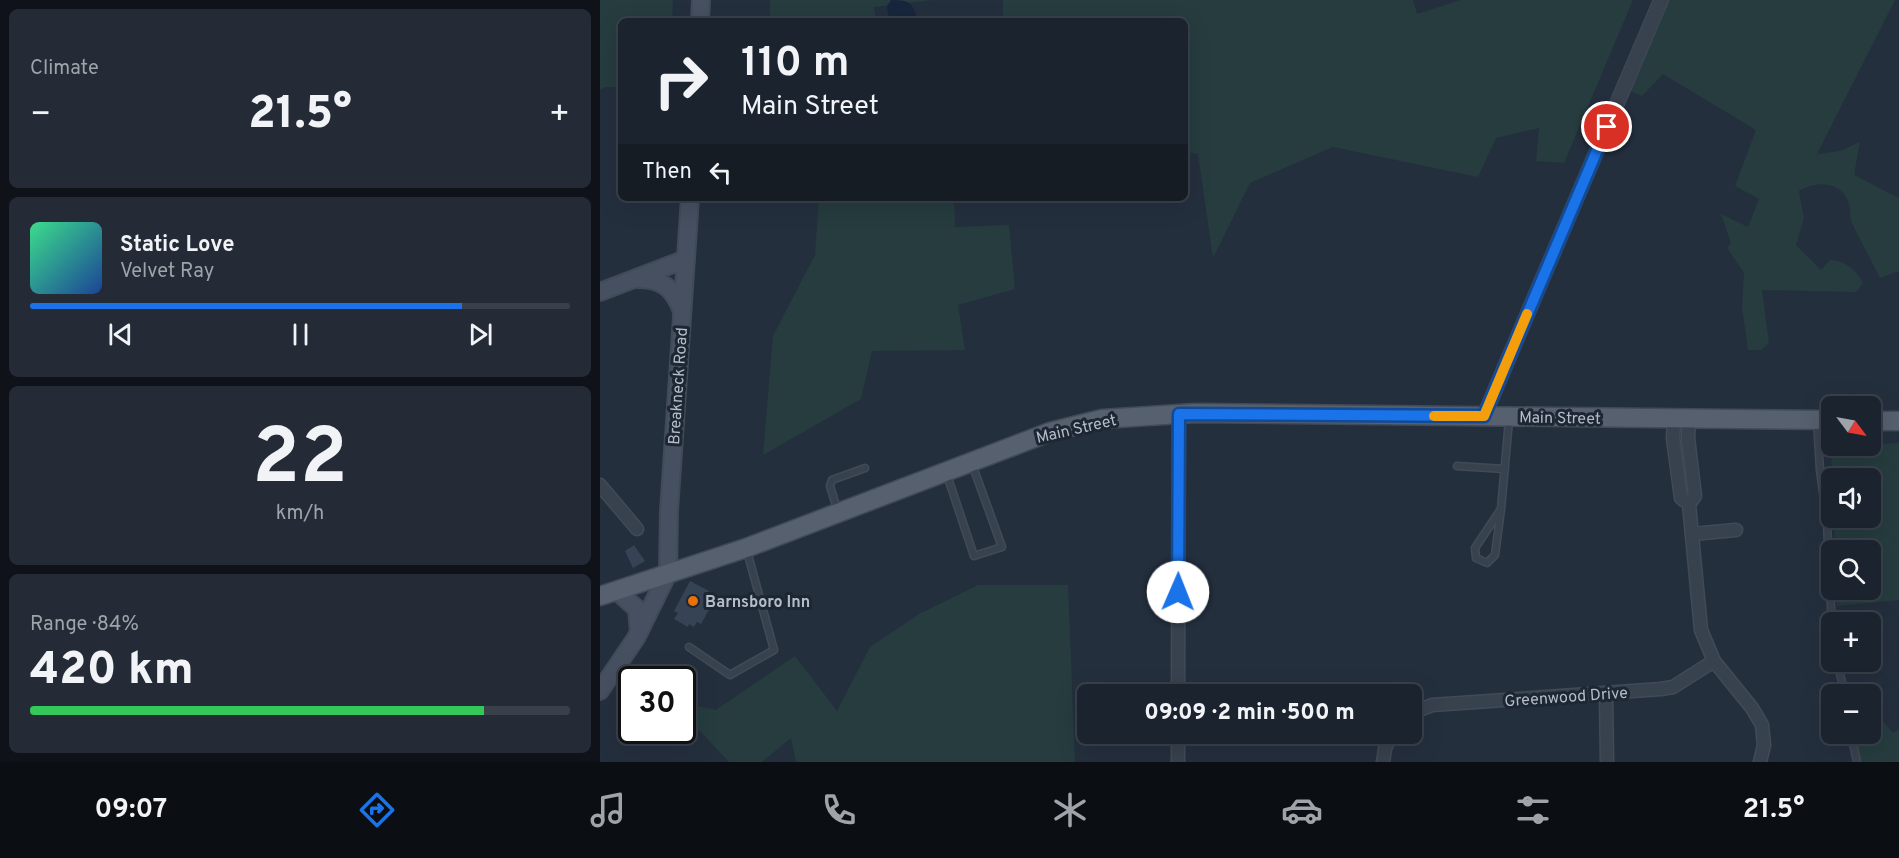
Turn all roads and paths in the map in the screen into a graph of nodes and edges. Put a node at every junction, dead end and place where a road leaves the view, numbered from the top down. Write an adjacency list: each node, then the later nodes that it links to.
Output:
1 (701, 0): 3 (main road)
2 (1661, 0): 10 (street)
3 (700, 18)
4 (690, 201): 5 (main road, Breakneck Road)
5 (686, 259): 6 (main road); 8 (main road, Breakneck Road)
6 (633, 279): 7 (main road); 8 (main road)
7 (600, 291)
8 (682, 311): 29 (main road, Breakneck Road)
9 (1179, 414): 10 (main road, Main Street); 17 (main road, Main Street); 35 (street)
10 (1484, 416): 11 (main road, Main Street)
11 (1509, 416): 12 (main road, Main Street); 20 (lane)
12 (1681, 420): 13 (main road, Main Street); 27 (street)
13 (1821, 420)
14 (1881, 421): 15 (main road)
15 (1899, 421)
16 (1821, 456): 31 (lane)
17 (971, 461): 21 (main road, Main Street); 21 (lane)
18 (1456, 466): 20 (lane)
19 (865, 468): 24 (lane)
20 (1505, 469): 23 (lane)
21 (945, 471): 24 (main road, Main Street)
22 (600, 485): 25 (street)
23 (1502, 509): 23 (lane)
24 (838, 512): 28 (main road, Main Street)
25 (637, 530)
26 (1736, 530): 27 (street)
27 (1692, 534): 34 (street)
28 (746, 548): 29 (main road, Main Street); 33 (lane)
29 (668, 573): 30 (main road, Main Street); 32 (main road)
30 (608, 593): 32 (main road)
31 (1831, 612)
32 (639, 632): 36 (main road)
33 (689, 647)
34 (1714, 662): 37 (street, Greenwood Drive); 45 (street)
35 (1178, 684)
36 (601, 688)
37 (1606, 694): 38 (street, Greenwood Drive); 44 (street)
38 (1422, 709)
39 (1178, 744): 42 (street)
40 (1386, 744): 43 (street)
41 (1853, 744): 46 (lane)
42 (1178, 762)
43 (1383, 762)
44 (1607, 762)
45 (1760, 762)
46 (1857, 762)

